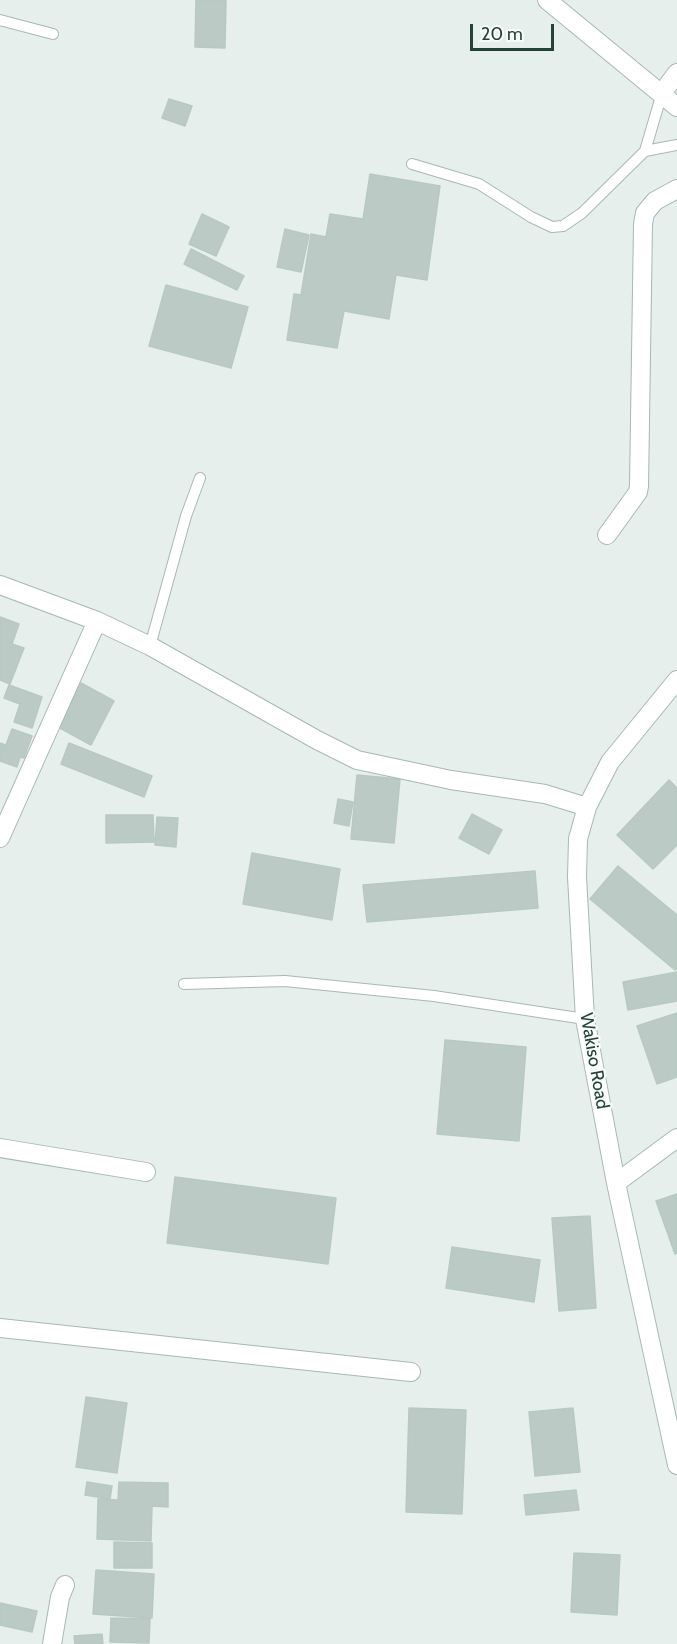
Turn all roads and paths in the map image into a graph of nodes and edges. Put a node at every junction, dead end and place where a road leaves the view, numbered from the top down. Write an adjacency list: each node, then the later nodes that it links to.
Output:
1 (547, 0): 5 (street)
2 (0, 20): 3 (lane)
3 (53, 34)
4 (677, 73): 5 (street)
5 (662, 93): 6 (street); 8 (lane)
6 (677, 107)
7 (677, 145): 8 (lane)
8 (645, 151): 9 (lane)
9 (412, 164)
10 (677, 189): 12 (street)
11 (201, 478): 15 (lane)
12 (607, 535)
13 (0, 585): 14 (street)
14 (97, 621): 15 (street); 18 (street)
15 (150, 646): 17 (street)
16 (677, 680): 17 (street, Wakiso Road)
17 (587, 807): 20 (street, Wakiso Road)
18 (0, 838)
19 (184, 984): 20 (lane)
20 (585, 1019): 24 (street, Wakiso Road)
21 (677, 1138): 24 (street)
22 (0, 1148): 23 (street)
23 (146, 1173)
24 (616, 1183): 27 (street, Wakiso Road)
25 (0, 1328): 26 (street)
26 (411, 1372)
27 (677, 1465)
28 (65, 1586): 29 (street)
29 (52, 1644)

